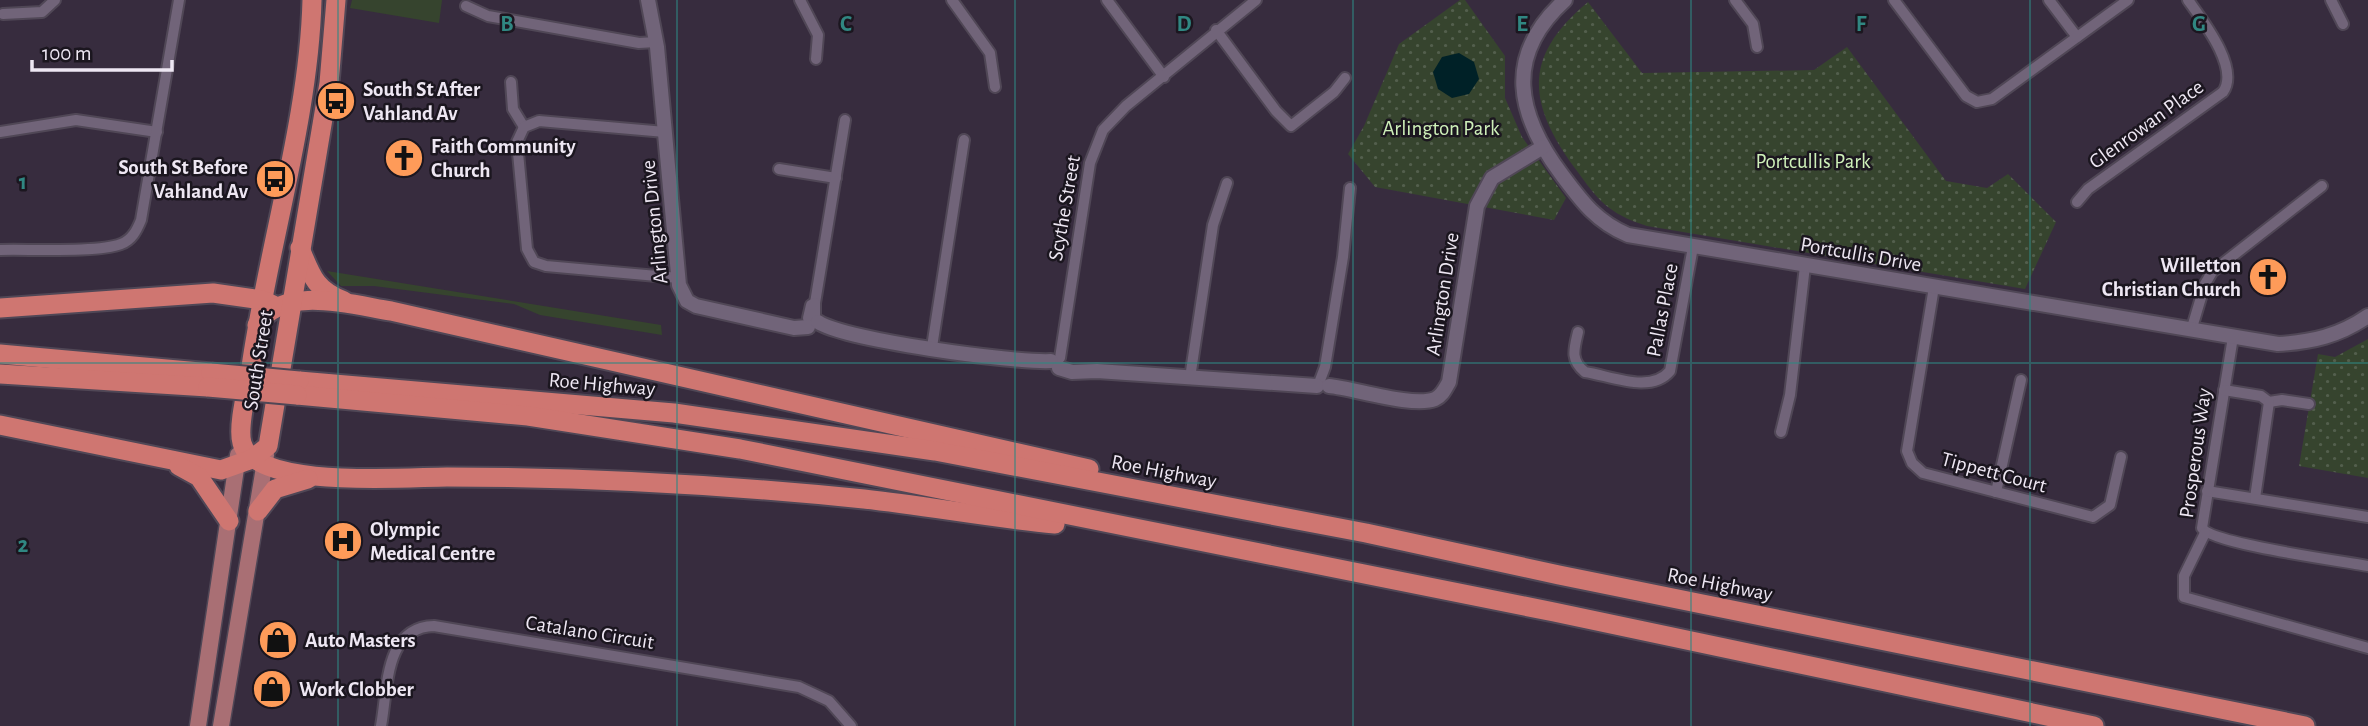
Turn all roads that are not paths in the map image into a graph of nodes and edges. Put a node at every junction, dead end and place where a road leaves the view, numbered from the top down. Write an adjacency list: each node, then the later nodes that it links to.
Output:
1 (55, 0): 19 (street)
2 (179, 0): 33 (street)
3 (312, 0): 46 (highway, South Street)
4 (336, 0): 44 (highway, South Street)
5 (648, 0): 23 (street, Arlington Drive)
6 (657, 0): 23 (street, Arlington Drive)
7 (800, 0): 25 (street)
8 (952, 0): 29 (street)
9 (1107, 0): 26 (street)
10 (1256, 0): 21 (street, Scythe Street)
11 (1565, 0): 36 (street, Portcullis Drive)
12 (1735, 0): 24 (street)
13 (1894, 0): 22 (street)
14 (2049, 0): 22 (street)
15 (2128, 0): 22 (street)
16 (2188, 0): 42 (street, Glenrowan Place)
17 (2331, 0): 20 (street)
18 (466, 6): 23 (street)
19 (3, 14)
20 (2343, 24)
21 (1216, 30): 26 (street, Scythe Street); 27 (street)
22 (2077, 37)
23 (656, 42): 34 (street, Arlington Drive)
24 (1757, 47)
25 (816, 58)
26 (1164, 77): 61 (street, Scythe Street)
27 (1345, 78)
28 (510, 82): 31 (street)
29 (995, 87)
30 (845, 120): 38 (street)
31 (524, 127): 34 (street); 48 (street)
32 (0, 132): 33 (street)
33 (157, 132): 45 (street)
34 (665, 132): 48 (street, Arlington Drive)
35 (964, 140): 59 (street)
36 (1543, 147): 43 (street, Portcullis Drive); 66 (street, Arlington Drive)
37 (779, 169): 38 (street)
38 (836, 178): 55 (street)
39 (1227, 183): 63 (street)
40 (2322, 186): 56 (street)
41 (1350, 188): 66 (street)
42 (2077, 202)
43 (1693, 247): 47 (street, Portcullis Drive); 57 (street, Pallas Place)
44 (300, 248): 51 (highway, South Street); 52 (highway)
45 (0, 250)
46 (268, 266): 50 (highway); 51 (highway, South Street)
47 (1805, 266): 49 (street, Portcullis Drive); 72 (street)
48 (679, 278): 55 (street, Arlington Drive)
49 (1934, 288): 56 (street, Portcullis Drive); 78 (street, Tippett Court)
50 (213, 293): 51 (highway); 53 (highway)
51 (276, 303): 52 (highway); 75 (highway, South Street); 75 (highway, South Street)
52 (353, 305): 80 (highway)
53 (0, 308)
54 (2368, 316): 58 (street, Portcullis Drive)
55 (812, 322): 59 (street, Arlington Drive)
56 (2191, 331): 58 (street, Portcullis Drive)
57 (1578, 332)
58 (2233, 337): 68 (street, Prosperous Way)
59 (932, 347): 61 (street, Arlington Drive)
60 (0, 354): 64 (highway, Roe Highway)
61 (1057, 362): 63 (street, Arlington Drive)
62 (0, 374): 64 (highway, Roe Highway)
63 (1190, 378): 66 (street, Arlington Drive)
64 (209, 380): 67 (highway, Roe Highway, bridge)
65 (2021, 380): 78 (street)
66 (1323, 384)
67 (298, 388): 80 (highway, Roe Highway); 85 (highway, Roe Highway)
68 (2224, 390): 69 (street); 77 (street, Prosperous Way)
69 (2269, 402): 70 (street); 79 (street)
70 (2309, 404)
71 (0, 425): 74 (highway)
72 (1781, 432)
73 (2122, 457): 78 (street, Tippett Court)
74 (162, 460): 75 (highway); 83 (highway)
75 (251, 464): 76 (highway); 81 (main road); 83 (main road)
76 (316, 476): 81 (highway); 85 (highway)
77 (2207, 491): 79 (street); 84 (street, Prosperous Way)
78 (1996, 492)
79 (2255, 498): 82 (street)
80 (1202, 501): 93 (highway, Roe Highway)
81 (258, 511): 89 (main road)
82 (2368, 517)
83 (229, 521): 88 (main road)
84 (2205, 533): 86 (street, Prosperous Way); 87 (street)
85 (1160, 534): 92 (highway, Roe Highway)
86 (2368, 566)
87 (2368, 648)
88 (198, 726)
89 (221, 726)
90 (381, 726): 91 (street, Catalano Circuit)
91 (851, 726)
92 (2094, 726)
93 (2305, 726)

